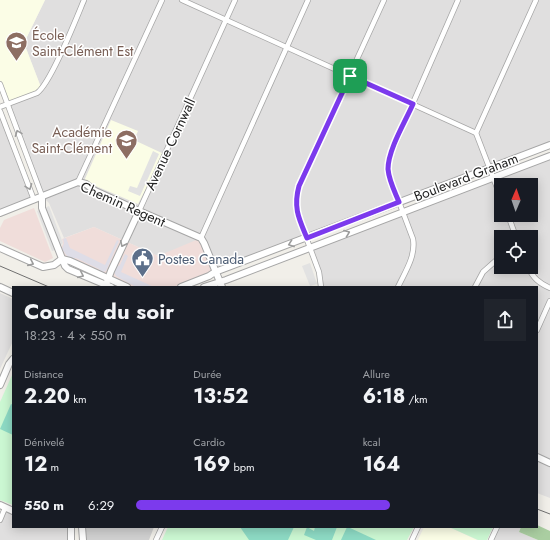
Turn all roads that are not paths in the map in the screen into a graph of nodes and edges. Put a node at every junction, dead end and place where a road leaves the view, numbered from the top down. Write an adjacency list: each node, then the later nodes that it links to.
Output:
1 (84, 0): 14 (street)
2 (162, 0): 22 (street)
3 (182, 0): 9 (street)
4 (236, 0): 9 (street, Avenue Cornwall)
5 (308, 0): 10 (street)
6 (384, 0): 11 (street)
7 (458, 0): 13 (street)
8 (536, 0): 17 (street)
9 (226, 20): 10 (street); 27 (street, Avenue Cornwall)
10 (286, 48): 11 (street); 30 (street)
11 (350, 76): 13 (street); 31 (street)
12 (0, 84): 14 (street)
13 (413, 104): 17 (street); 25 (street)
14 (7, 105): 15 (street); 23 (street, one-way to 14)
15 (0, 107)
16 (0, 111): 24 (street, one-way to 24)
17 (476, 133): 20 (street)
18 (550, 145): 20 (street, Boulevard Graham)
19 (550, 156): 21 (street, Boulevard Graham)
20 (489, 168): 21 (street); 25 (street, Boulevard Graham)
21 (493, 178): 28 (street, Boulevard Graham)
22 (78, 182): 23 (street, Chemin Regent); 27 (street, Chemin Regent)
23 (42, 196): 24 (street, Chemin Regent); 26 (street)
24 (34, 200): 26 (street); 29 (street, Chemin Regent)
25 (399, 202): 28 (street); 31 (street, Boulevard Graham)
26 (42, 208): 34 (street)
27 (139, 211): 30 (street, Chemin Regent); 38 (street, Avenue Cornwall, one-way to 38)
28 (403, 212): 32 (street, Boulevard Graham, one-way to 28); 43 (street)
29 (0, 213)
30 (200, 238): 36 (street)
31 (307, 238): 32 (street); 36 (street, Boulevard Graham, one-way to 36)
32 (310, 247): 39 (street, Boulevard Graham); 42 (street)
33 (0, 248): 34 (street, one-way to 34)
34 (62, 259): 38 (street)
35 (494, 262): 44 (street)
36 (215, 272): 39 (street); 41 (street, Boulevard Graham)
37 (531, 274): 46 (street)
38 (107, 284): 40 (street)
39 (221, 285)
40 (120, 286)
41 (184, 286)
42 (320, 286)
43 (398, 286)
44 (476, 286)
45 (0, 287): 47 (street)
46 (550, 288)
47 (12, 293)
48 (550, 301): 49 (street)
49 (538, 328)
50 (12, 360): 51 (street)
51 (0, 386)
52 (538, 457): 53 (street)
53 (550, 463)
54 (3, 507): 55 (street)
55 (0, 520)
56 (70, 528): 61 (street)
57 (82, 528): 62 (street)
58 (162, 528): 63 (street)
59 (418, 528): 64 (street)
60 (497, 528): 65 (street)
61 (71, 540)
62 (82, 540)
63 (156, 540)
64 (412, 540)
65 (491, 540)

